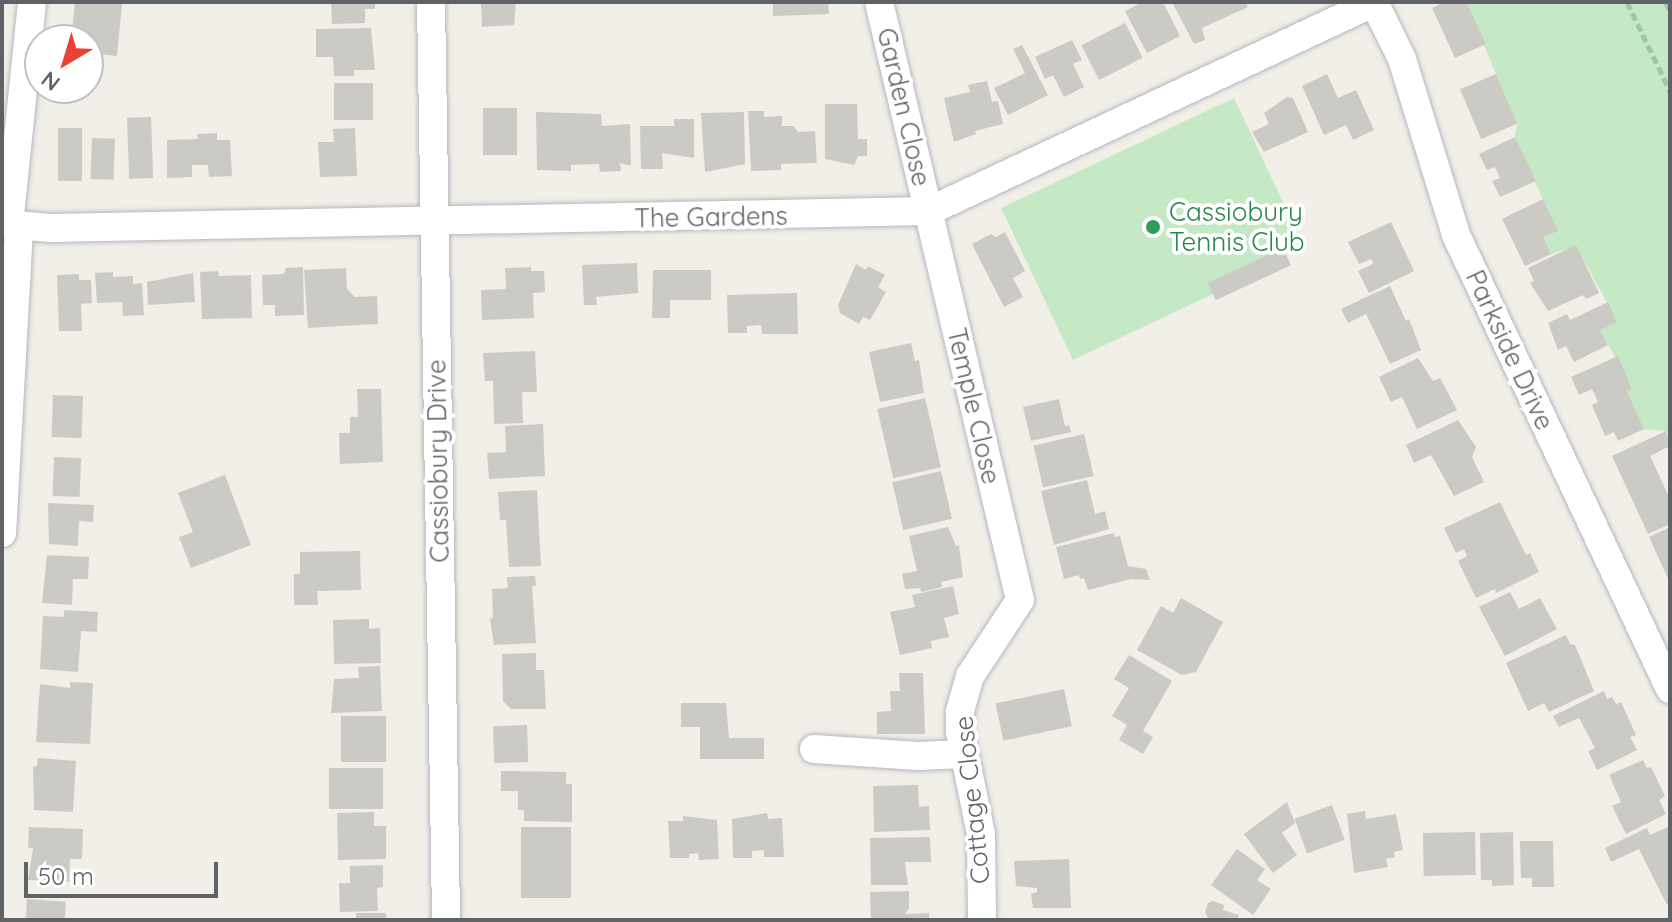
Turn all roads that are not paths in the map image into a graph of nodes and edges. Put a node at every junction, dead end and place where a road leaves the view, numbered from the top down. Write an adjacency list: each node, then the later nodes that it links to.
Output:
1 (32, 2): 7 (street)
2 (431, 2): 6 (street, Cassiobury Drive)
3 (879, 2): 5 (street, Garden Close)
4 (1374, 2): 5 (street, The Gardens); 10 (street, Parkside Drive)
5 (929, 211): 6 (street, The Gardens); 9 (street, Temple Close)
6 (435, 221): 7 (street, The Gardens); 13 (street, Cassiobury Drive)
7 (10, 225): 8 (street)
8 (2, 533)
9 (1020, 600): 12 (street, Cottage Close)
10 (1670, 689)
11 (814, 749): 12 (street)
12 (964, 754): 14 (street, Cottage Close)
13 (446, 920)
14 (982, 920)

